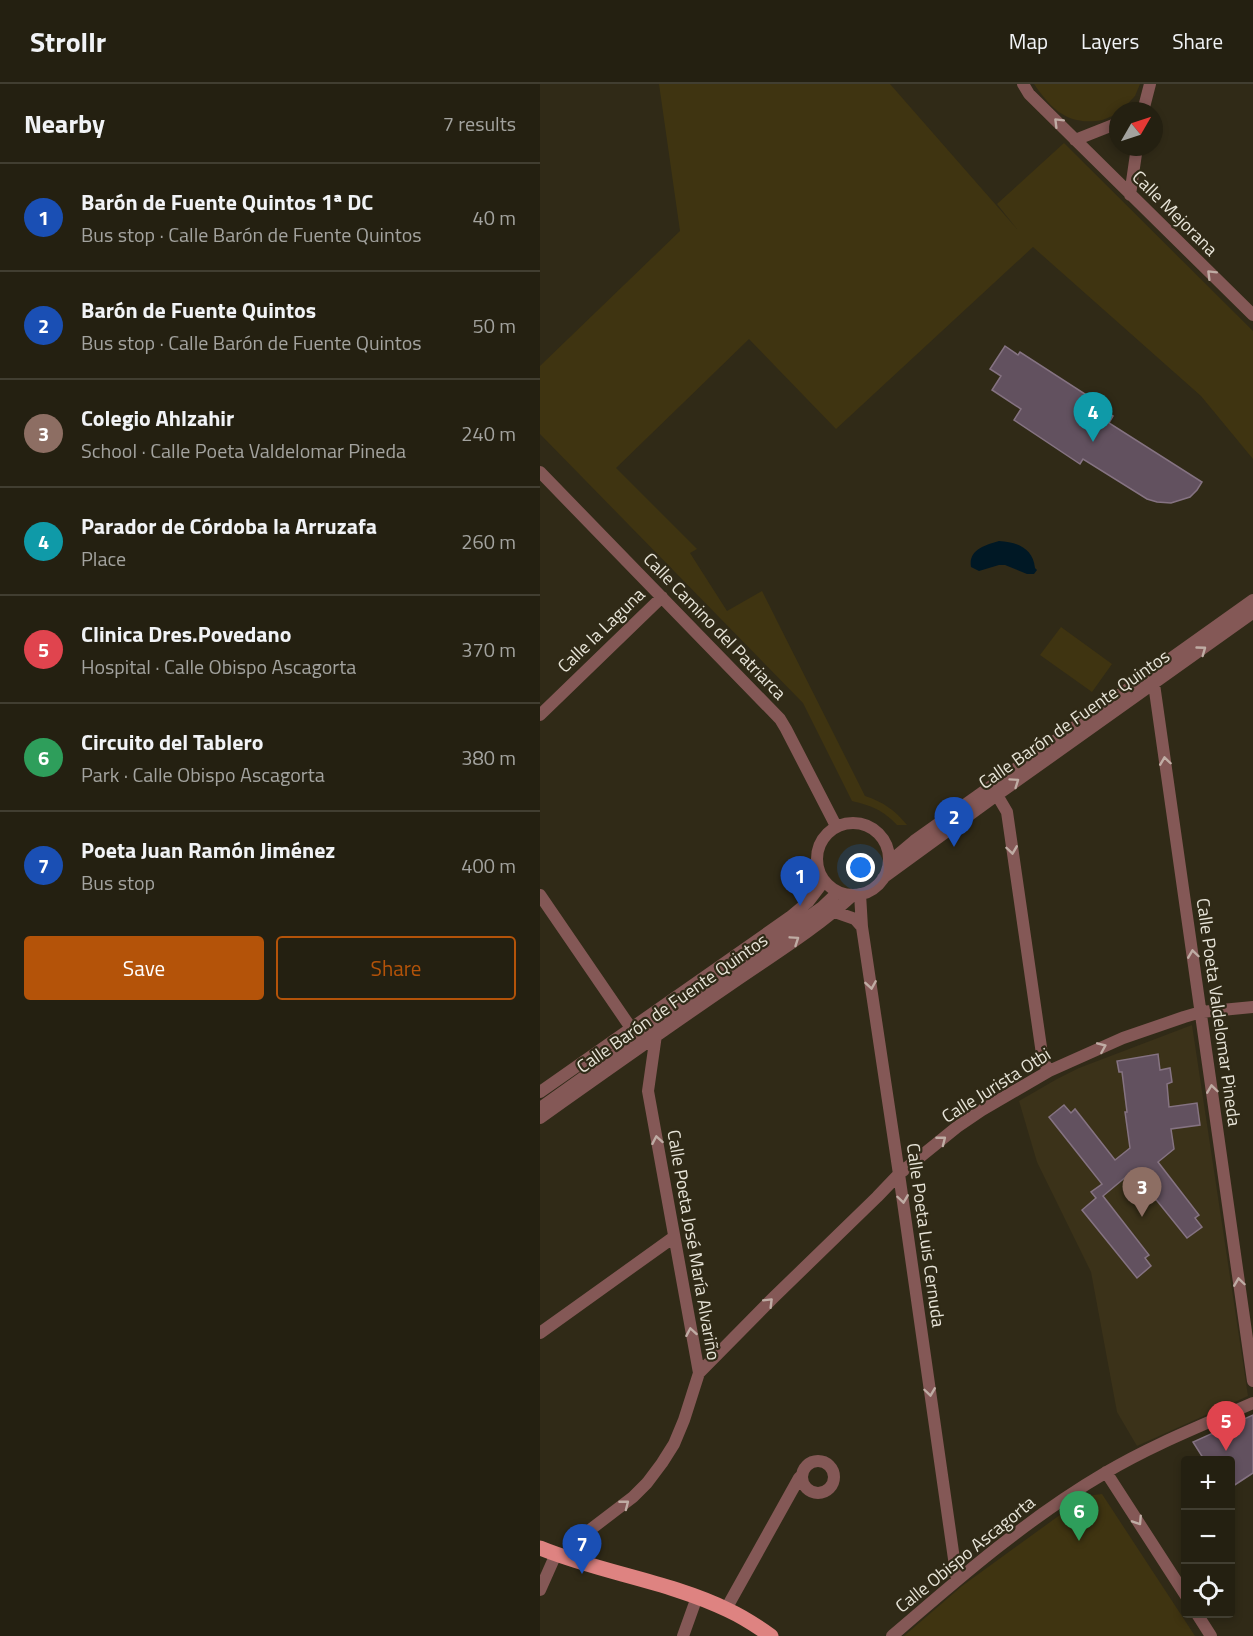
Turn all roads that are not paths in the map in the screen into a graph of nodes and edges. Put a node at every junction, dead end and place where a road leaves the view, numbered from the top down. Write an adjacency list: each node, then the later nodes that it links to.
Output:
1 (1023, 84): 5 (street, Calle Mejorana, one-way to 1)
2 (1150, 84): 3 (street)
3 (1145, 102)
4 (1109, 127): 5 (street)
5 (1075, 140): 7 (street, Calle Mejorana)
6 (1136, 156): 7 (street)
7 (1130, 195): 8 (street, Calle Mejorana, one-way to 7)
8 (1253, 315)
9 (540, 472): 10 (street, Calle Camino del Patriarca)
10 (662, 597): 14 (street, Calle la Laguna); 16 (street, Calle Camino del Patriarca)
11 (1253, 600): 18 (street, Calle Barón de Fuente Quintos)
12 (1253, 608): 13 (street, Calle Barón de Fuente Quintos, one-way to 12)
13 (1154, 684): 15 (street, Calle Barón de Fuente Quintos, one-way to 13); 28 (street, Calle Poeta Valdelomar Pineda, one-way to 13)
14 (540, 715)
15 (998, 795): 20 (street, Calle Barón de Fuente Quintos); 31 (street, one-way to 31)
16 (836, 826): 17 (street); 21 (street)
17 (884, 840): 18 (street); 19 (street)
18 (914, 841): 19 (street, Calle Barón de Fuente Quintos)
19 (889, 862): 20 (street)
20 (883, 879): 24 (street)
21 (824, 881): 22 (street); 29 (street, Calle Barón de Fuente Quintos)
22 (838, 892): 24 (street); 33 (street, Calle Barón de Fuente Quintos)
23 (540, 895): 29 (street)
24 (856, 895): 25 (street, Calle Barón de Fuente Quintos); 26 (street, Calle Poeta Luis Cernuda)
25 (835, 912): 26 (street); 30 (street, Calle Barón de Fuente Quintos, one-way to 25)
26 (862, 927): 35 (street, Calle Poeta Luis Cernuda, one-way to 35)
27 (1253, 1007): 28 (street, Calle Jurista Otbi)
28 (1201, 1012): 31 (street, Calle Jurista Otbi, one-way to 28); 39 (street, Calle Poeta Valdelomar Pineda, one-way to 28)
29 (631, 1028): 32 (street, Calle Barón de Fuente Quintos)
30 (656, 1035): 34 (street, Calle Barón de Fuente Quintos); 36 (street, Calle Poeta José María Alvariño, one-way to 30)
31 (1048, 1071): 35 (street, Calle Jurista Otbi, one-way to 31)
32 (540, 1092)
33 (540, 1108)
34 (540, 1118)
35 (899, 1174): 38 (street, Calle Jurista Otbi, one-way to 35); 46 (street, Calle Poeta Luis Cernuda, one-way to 46)
36 (674, 1237): 37 (street); 38 (street, Calle Poeta José María Alvariño, one-way to 36)
37 (540, 1333)
38 (699, 1373): 45 (street, Calle Poeta José María Alvariño, one-way to 38)
39 (1253, 1381)
40 (1253, 1403): 41 (street, Calle Obispo Ascagorta)
41 (1106, 1472): 46 (street, Calle Obispo Ascagorta); 48 (street, one-way to 48)
42 (802, 1475): 50 (street)
43 (540, 1548): 44 (main road)
44 (556, 1554): 45 (main road); 47 (street)
45 (571, 1559): 49 (main road)
46 (957, 1580): 54 (street, Calle Obispo Ascagorta)
47 (540, 1590)
48 (1181, 1590)
49 (696, 1597): 50 (main road); 52 (street)
50 (726, 1609): 53 (main road)
51 (1200, 1618): 55 (street)
52 (683, 1636)
53 (771, 1636)
54 (892, 1636)
55 (1211, 1636)

